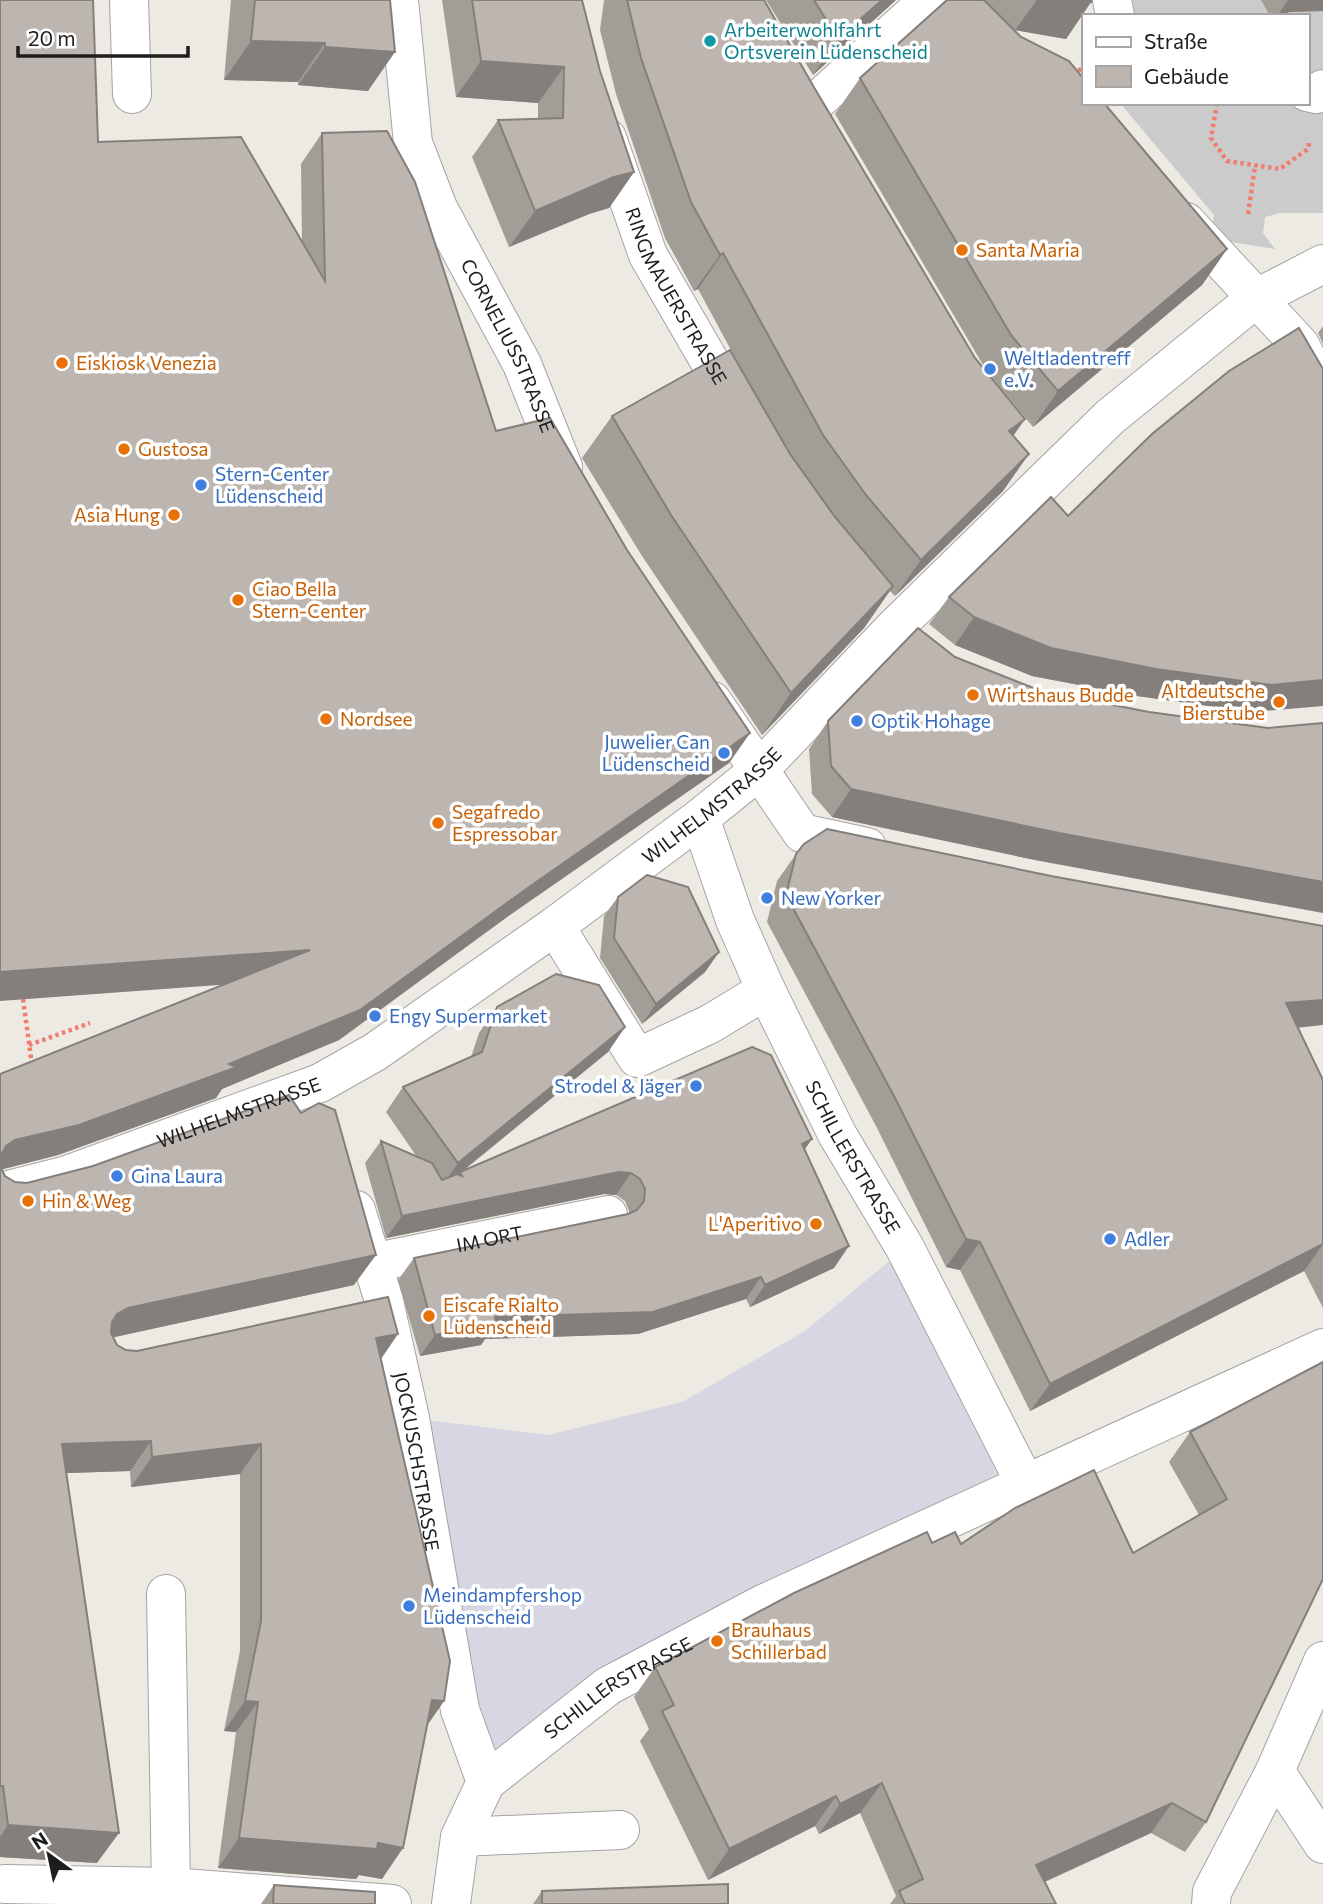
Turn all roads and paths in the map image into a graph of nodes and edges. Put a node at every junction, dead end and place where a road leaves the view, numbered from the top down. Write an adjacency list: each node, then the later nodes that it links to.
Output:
1 (129, 0): 7 (street)
2 (399, 0): 18 (street, CORNELIUSSTRASSE)
3 (949, 3): 10 (street)
4 (1082, 68): 5 (path)
5 (1071, 74)
6 (787, 78): 10 (street)
7 (132, 94)
8 (595, 100): 17 (street, RINGMAUERSTRASSE)
9 (1217, 105): 12 (path)
10 (806, 111): 11 (street)
11 (827, 146)
12 (1255, 166)
13 (1166, 200): 15 (street)
14 (1323, 264): 15 (street, WILHELMSTRASSE)
15 (1255, 299): 16 (street); 20 (street, WILHELMSTRASSE)
16 (1323, 390)
17 (755, 441)
18 (581, 499)
19 (867, 598): 20 (street)
20 (910, 638): 22 (street, WILHELMSTRASSE)
21 (691, 669): 22 (street)
22 (758, 771): 23 (street, WILHELMSTRASSE); 24 (street)
23 (700, 818): 25 (street, WILHELMSTRASSE); 26 (street, SCHILLERSTRASSE)
24 (906, 855)
25 (555, 926): 26 (street); 31 (street, WILHELMSTRASSE)
26 (766, 990): 40 (street, SCHILLERSTRASSE)
27 (23, 999): 29 (path)
28 (90, 1023): 29 (path)
29 (29, 1045): 30 (path)
30 (32, 1070)
31 (320, 1083): 32 (street); 34 (street, WILHELMSTRASSE)
32 (331, 1122)
33 (346, 1173): 36 (street, JOCKUSCHSTRASSE)
34 (0, 1192)
35 (608, 1214): 36 (street, IM ORT)
36 (371, 1263): 37 (street, JOCKUSCHSTRASSE)
37 (384, 1301): 38 (street); 44 (street, JOCKUSCHSTRASSE)
38 (346, 1310)
39 (1323, 1348): 40 (street, SCHILLERSTRASSE)
40 (1026, 1485): 44 (street, SCHILLERSTRASSE)
41 (166, 1594): 49 (street)
42 (1323, 1661): 43 (street)
43 (1275, 1771): 47 (street); 52 (street)
44 (486, 1782): 46 (street)
45 (620, 1830): 46 (street)
46 (460, 1837): 51 (street)
47 (1323, 1844)
48 (4, 1884): 49 (street)
49 (171, 1887): 50 (street)
50 (392, 1904)
51 (451, 1904)
52 (1211, 1904)

